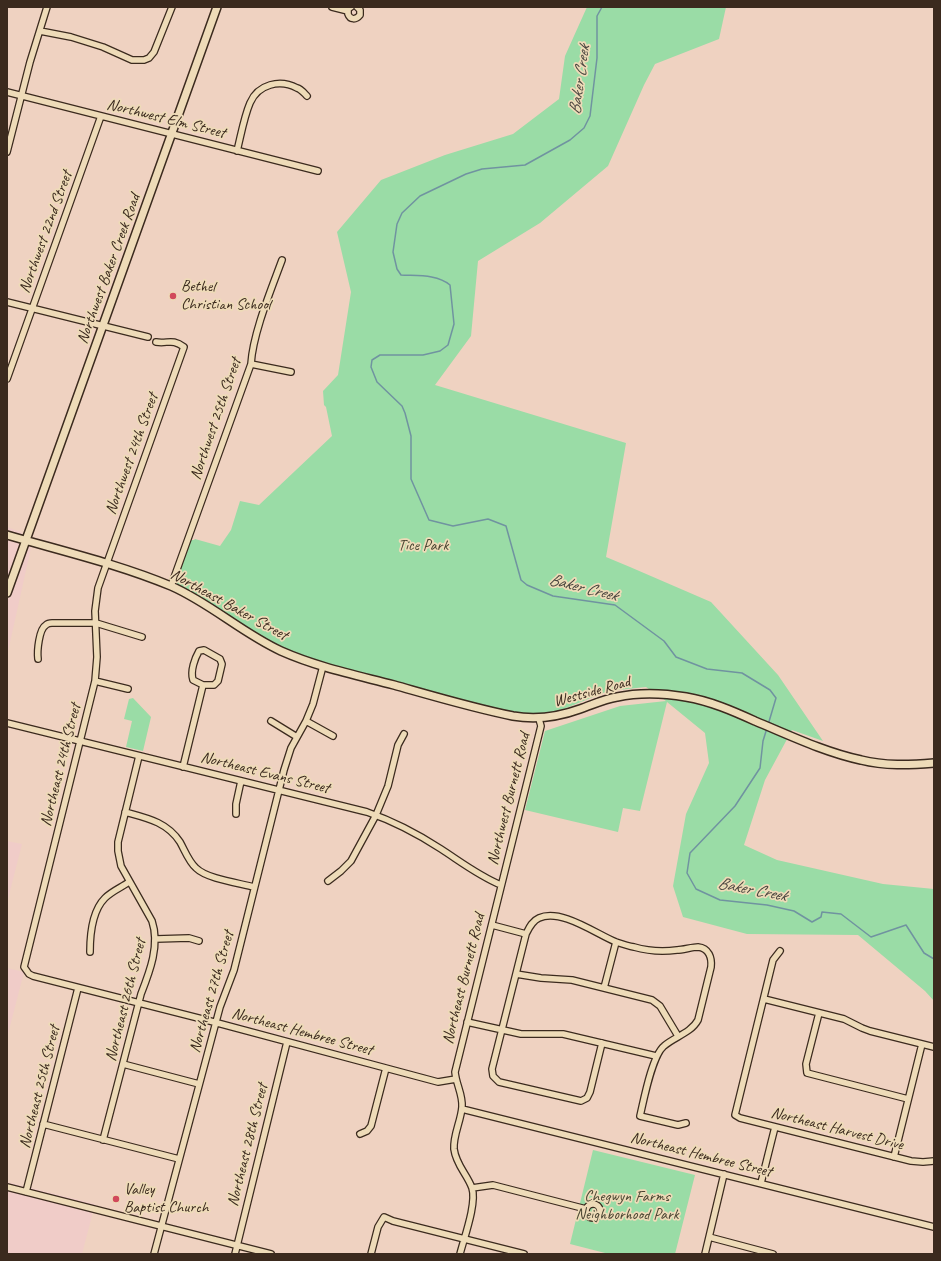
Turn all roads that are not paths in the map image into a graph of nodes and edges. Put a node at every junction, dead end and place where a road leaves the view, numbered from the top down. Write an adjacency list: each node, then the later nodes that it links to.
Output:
1 (47, 7): 7 (street)
2 (172, 7): 7 (street)
3 (217, 7): 12 (main road, Northwest Baker Creek Road)
4 (332, 7): 6 (street)
5 (357, 7): 6 (street)
6 (349, 9)
7 (40, 32): 9 (street)
8 (7, 92): 9 (street, Northwest Elm Street)
9 (21, 96): 11 (street, Northwest Elm Street); 14 (street)
10 (307, 96): 13 (street)
11 (101, 116): 12 (street, Northwest Elm Street); 18 (street, Northwest 22nd Street)
12 (172, 134): 13 (street, Northwest Elm Street); 19 (main road, Northwest Baker Creek Road)
13 (237, 151): 15 (street, Northwest Elm Street)
14 (7, 152)
15 (318, 171)
16 (282, 260): 22 (street, Northwest 25th Street)
17 (7, 302): 18 (street)
18 (32, 308): 19 (street); 24 (street, Northwest 22nd Street)
19 (103, 326): 20 (street); 26 (main road, Northwest Baker Creek Road)
20 (148, 336)
21 (156, 342): 27 (street, Northwest 24th Street)
22 (251, 364): 23 (street); 28 (street, Northwest 25th Street)
23 (291, 372)
24 (7, 379)
25 (7, 535): 26 (main road, Northeast Baker Street)
26 (26, 540): 27 (main road, Northeast Baker Street); 29 (main road, Northwest Baker Creek Road)
27 (106, 564): 28 (main road, Northeast Baker Street); 30 (street, Northeast 24th Street)
28 (171, 586): 33 (main road, Northeast Baker Street)
29 (7, 593)
30 (96, 623): 31 (street); 32 (street); 34 (street, Northeast 24th Street)
31 (142, 637)
32 (38, 659)
33 (323, 666): 37 (main road, Westside Road); 39 (street, Northeast 27th Street)
34 (95, 681): 36 (street); 44 (street, Northeast 24th Street)
35 (203, 685): 35 (street); 47 (street)
36 (128, 689)
37 (539, 719): 46 (main road, Westside Road); 55 (street, Northwest Burnett Road)
38 (271, 721): 43 (street)
39 (306, 721): 42 (street); 43 (street, Northeast 27th Street)
40 (7, 723): 44 (street, Northeast Evans Street)
41 (404, 734): 52 (street)
42 (333, 736)
43 (297, 737): 49 (street, Northeast 27th Street)
44 (81, 741): 45 (street, Northeast Evans Street); 64 (street, Northeast 24th Street)
45 (139, 756): 47 (street, Northeast Evans Street); 50 (street, Northeast 26th Street)
46 (934, 763)
47 (183, 767): 48 (street, Northeast Evans Street)
48 (241, 781): 49 (street, Northeast Evans Street); 51 (street)
49 (278, 790): 52 (street, Northeast Evans Street); 56 (street, Northeast 27th Street)
50 (125, 812): 54 (street, Northeast 26th Street); 56 (street)
51 (236, 814)
52 (376, 815): 53 (street); 55 (street, Northeast Evans Street)
53 (328, 881)
54 (129, 882): 59 (street, Northeast 26th Street); 62 (street)
55 (501, 885): 57 (street, Northeast Burnett Road)
56 (254, 887): 72 (street, Northeast 27th Street)
57 (492, 925): 58 (street); 71 (street, Northeast Burnett Road)
58 (526, 934): 61 (street); 65 (street)
59 (156, 939): 60 (street); 69 (street, Northeast 26th Street)
60 (199, 941)
61 (616, 942): 67 (street); 74 (street)
62 (90, 952)
63 (780, 952): 68 (street)
64 (26, 971): 66 (street, Northeast Hembree Street)
65 (516, 974): 67 (street); 73 (street)
66 (78, 988): 69 (street, Northeast Hembree Street); 87 (street, Northeast 25th Street)
67 (604, 988): 74 (street)
68 (764, 999): 70 (street); 88 (street, Northeast Harvest Drive)
69 (138, 1003): 72 (street, Northeast Hembree Street); 80 (street, Northeast 26th Street)
70 (819, 1013): 77 (street); 84 (street)
71 (467, 1022): 73 (street); 82 (street, Northeast Burnett Road)
72 (216, 1023): 75 (street, Northeast Hembree Street); 83 (street, Northeast 27th Street)
73 (502, 1030): 76 (street); 76 (street)
74 (678, 1036): 79 (street)
75 (287, 1042): 81 (street, Northeast Hembree Street); 104 (street, Northeast 28th Street)
76 (602, 1043): 79 (street)
77 (922, 1044): 78 (street); 84 (street)
78 (934, 1047)
79 (656, 1056): 86 (street)
80 (123, 1064): 83 (street); 90 (street, Northeast 26th Street)
81 (386, 1068): 82 (street, Northeast Hembree Street); 89 (street)
82 (456, 1079): 85 (street, Northeast Burnett Road)
83 (199, 1084): 92 (street, Northeast 27th Street)
84 (908, 1099): 91 (street)
85 (462, 1109): 94 (street, Northeast Hembree Street); 97 (street)
86 (686, 1123)
87 (43, 1124): 90 (street); 98 (street, Northeast 25th Street)
88 (775, 1127): 91 (street, Northeast Harvest Drive); 95 (street)
89 (360, 1134)
90 (103, 1140): 92 (street)
91 (894, 1157): 93 (street, Northeast Harvest Drive)
92 (179, 1159): 100 (street, Northeast 27th Street)
93 (934, 1161)
94 (724, 1174): 95 (street, Northeast Hembree Street); 102 (street)
95 (761, 1183): 101 (street, Northeast Hembree Street)
96 (7, 1187): 98 (street)
97 (472, 1188): 99 (street); 103 (street)
98 (26, 1192): 100 (street)
99 (586, 1208)
100 (161, 1227): 104 (street); 105 (street, Northeast 27th Street)
101 (934, 1227)
102 (709, 1237): 111 (street); 112 (street)
103 (464, 1239): 108 (street); 109 (street); 110 (street)
104 (237, 1246): 106 (street, Northeast 28th Street); 107 (street)
105 (154, 1254)
106 (234, 1254)
107 (271, 1254)
108 (371, 1254)
109 (460, 1254)
110 (524, 1254)
111 (705, 1254)
112 (772, 1254)

